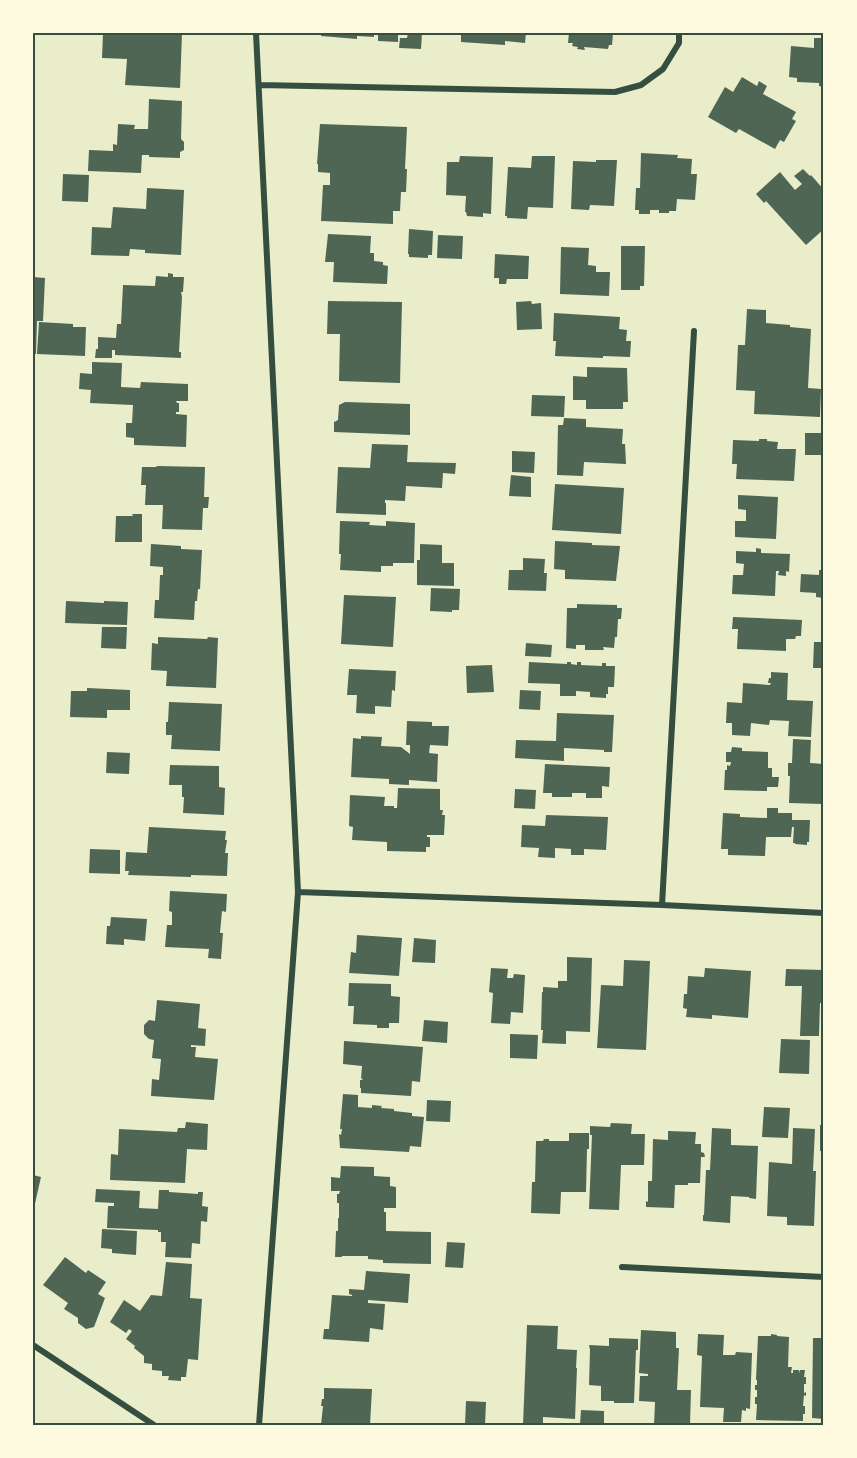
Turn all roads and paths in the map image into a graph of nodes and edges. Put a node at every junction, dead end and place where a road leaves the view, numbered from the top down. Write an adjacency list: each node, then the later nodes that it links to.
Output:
1 (255, 33): 3 (street)
2 (679, 33): 3 (street)
3 (259, 85): 5 (street)
4 (694, 331): 6 (street)
5 (298, 892): 6 (street); 12 (street)
6 (662, 905): 7 (street)
7 (824, 913)
8 (622, 1267): 9 (street)
9 (824, 1277)
10 (33, 1346): 11 (street)
11 (154, 1425)
12 (259, 1425)

